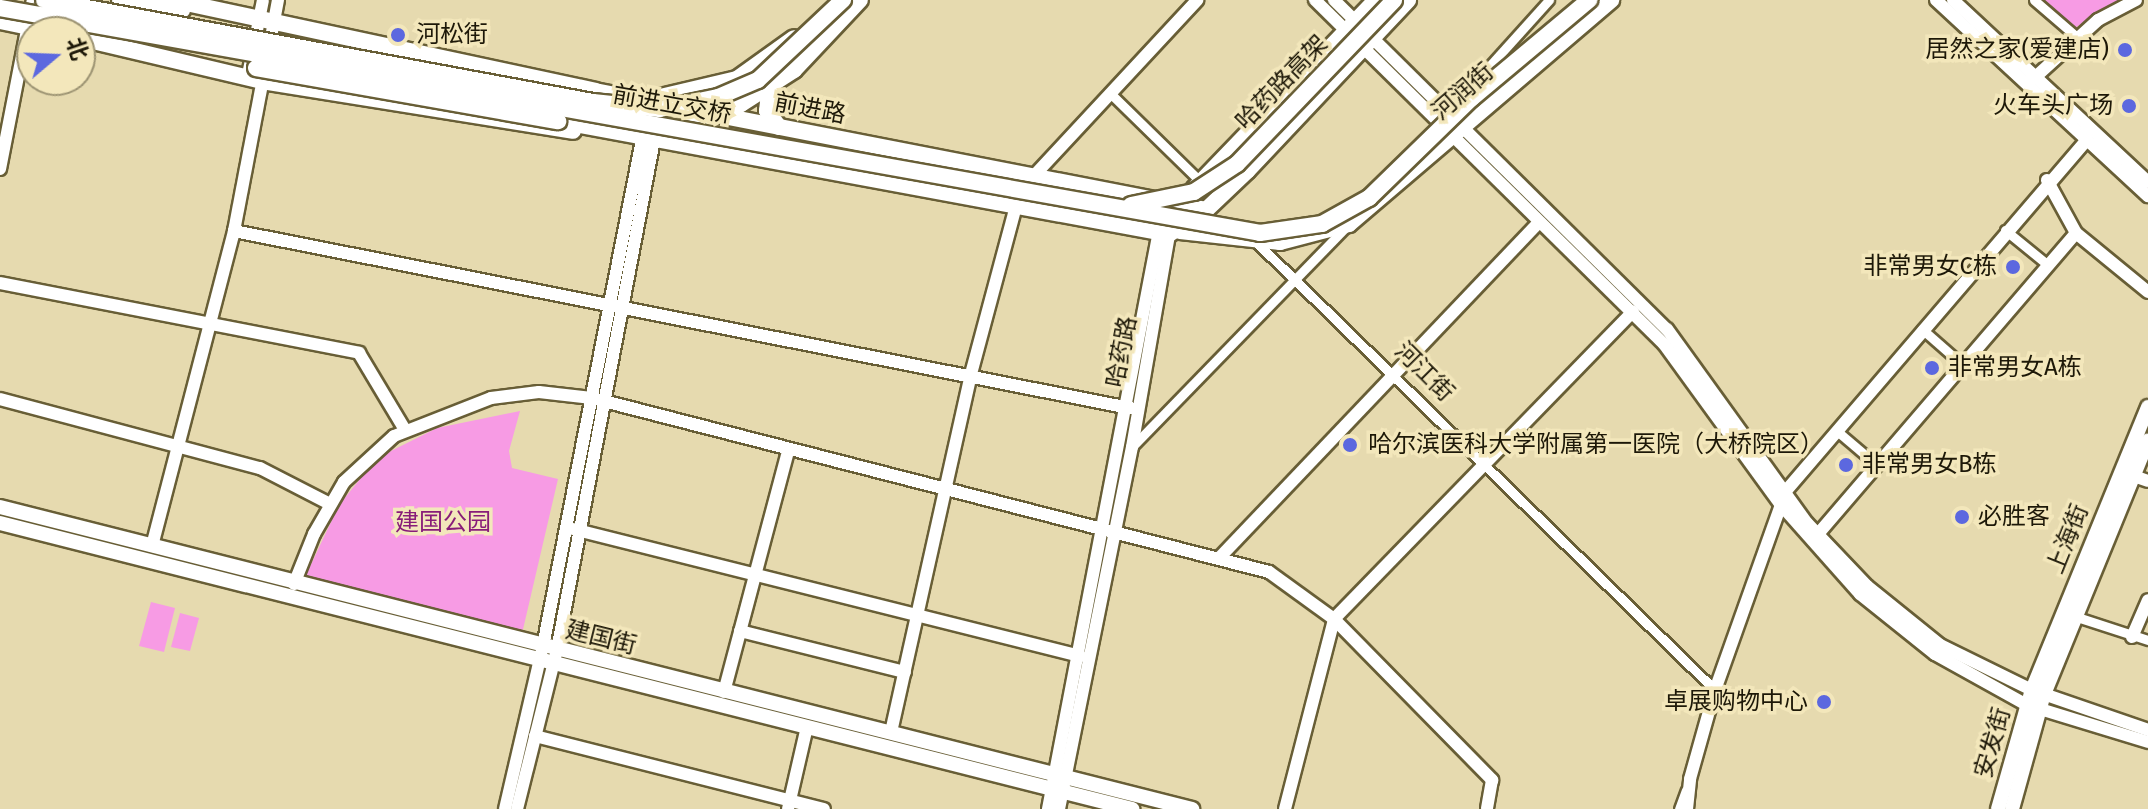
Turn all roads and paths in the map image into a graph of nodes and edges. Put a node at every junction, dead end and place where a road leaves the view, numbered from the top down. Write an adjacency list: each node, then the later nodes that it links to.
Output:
1 (44, 0): 7 (highway, 前进立交桥, bridge)
2 (120, 0): 23 (highway)
3 (172, 0): 23 (highway, 前进路)
4 (263, 0): 23 (street)
5 (278, 0): 23 (street)
6 (831, 0): 34 (highway)
7 (843, 0)
8 (860, 0): 31 (highway)
9 (1197, 0): 33 (street)
10 (1315, 0): 24 (street)
11 (1334, 0): 24 (street)
12 (1376, 0): 24 (highway, 哈药路)
13 (1394, 0): 49 (highway, 哈药路高架, bridge)
14 (1408, 0): 27 (highway)
15 (1549, 0): 35 (street, 河润街)
16 (1589, 0): 52 (highway, bridge)
17 (1611, 0): 38 (highway, 河润街)
18 (1953, 0): 30 (street)
19 (2034, 0): 25 (street)
20 (2136, 0): 25 (street)
21 (1938, 1): 30 (street)
22 (0, 8): 28 (highway, 前进立交桥, bridge)
23 (266, 23): 29 (street); 34 (highway, 前进路)
24 (1351, 26): 27 (street); 45 (highway, 哈药路)
25 (2078, 38): 30 (street)
26 (96, 42): 29 (highway)
27 (1367, 42): 35 (street); 38 (street); 51 (highway)
28 (194, 47): 39 (highway, bridge); 49 (highway, 前进立交桥, bridge)
29 (255, 78): 39 (highway); 55 (street)
30 (2030, 82): 41 (street); 46 (street)
31 (770, 86): 36 (highway); 37 (highway)
32 (16, 91): 42 (street)
33 (1110, 93): 43 (street); 45 (street)
34 (652, 99): 36 (highway, 前进路); 40 (street)
35 (1448, 112): 38 (street)
36 (717, 114): 37 (highway, 前进路); 40 (highway)
37 (779, 127): 43 (highway, 前进路)
38 (1456, 129): 52 (highway, 河润街); 53 (street); 85 (street)
39 (602, 132): 40 (highway)
40 (648, 140): 48 (highway); 63 (street)
41 (2085, 142): 44 (street); 47 (street)
42 (0, 169)
43 (1032, 177): 48 (street); 50 (highway, 前进路)
44 (2047, 180): 54 (street); 57 (street)
45 (1200, 181): 50 (highway, 哈药路)
46 (2148, 182)
47 (2148, 196)
48 (1014, 204): 56 (highway); 68 (street)
49 (1101, 205): 52 (highway, 前进立交桥, bridge)
50 (1181, 205): 51 (highway, 前进路); 56 (highway, 哈药路)
51 (1206, 210): 56 (highway)
52 (1343, 221): 58 (highway, 河润街); 60 (street, 河润街)
53 (1538, 223): 64 (street); 69 (street)
54 (2005, 230): 59 (street); 66 (street)
55 (234, 231): 63 (street); 65 (street)
56 (1169, 232): 58 (highway); 72 (street, 哈药路)
57 (2076, 233): 59 (street); 62 (street)
58 (1256, 242): 60 (street, 河江街)
59 (2048, 265): 67 (street)
60 (1295, 280): 69 (street, 河江街); 78 (street, 河润街)
61 (0, 283): 65 (street)
62 (2148, 292)
63 (617, 304): 68 (street); 71 (street)
64 (1633, 312): 80 (street); 87 (street)
65 (212, 325): 74 (street); 77 (street)
66 (1922, 329): 67 (street); 75 (street)
67 (1963, 365): 81 (street)
68 (971, 374): 72 (street); 84 (street)
69 (1394, 376): 80 (street, 河江街); 95 (street)
70 (0, 399): 77 (street)
71 (598, 400): 74 (street); 79 (street); 90 (street); 92 (street)
72 (1130, 407): 78 (street, 哈药路); 91 (street, 哈药路)
73 (2148, 407): 82 (main road, 上海街)
74 (405, 430): 86 (street)
75 (1837, 431): 81 (street); 85 (street)
76 (2148, 440): 82 (main road, 上海街)
77 (176, 446): 86 (street); 94 (street)
78 (1132, 447): 91 (street, 哈药路)
79 (788, 451): 84 (street); 96 (street)
80 (1482, 465): 101 (street); 108 (street, 河江街)
81 (1877, 465): 93 (street)
82 (2127, 474): 83 (street); 100 (main road, 上海街); 110 (main road, 上海街)
83 (2148, 481)
84 (945, 492): 91 (street); 99 (street)
85 (1785, 492): 87 (street); 93 (street)
86 (330, 504): 97 (street)
87 (1781, 505): 108 (street); 110 (street)
88 (0, 507): 94 (main road, 建国街)
89 (0, 523): 105 (main road, 建国街)
90 (566, 527): 92 (street); 105 (street)
91 (1108, 529): 95 (street); 106 (street, 哈药路); 117 (street, 哈药路)
92 (580, 530): 96 (street); 105 (street)
93 (1818, 534): 110 (street)
94 (152, 546): 97 (main road, 建国街)
95 (1221, 556): 101 (street)
96 (755, 573): 99 (street); 102 (street)
97 (294, 584): 105 (main road, 建国街)
98 (2148, 600): 103 (street)
99 (916, 613): 106 (street); 107 (street)
100 (2074, 616): 103 (street); 110 (main road, 上海街)
101 (1334, 619): 126 (street); 127 (street)
102 (740, 631): 107 (street); 109 (street)
103 (2132, 637): 104 (street)
104 (2148, 640)
105 (548, 654): 109 (main road, 建国街); 111 (main road, 建国街); 114 (street); 119 (street)
106 (1080, 656): 117 (street, 哈药路)
107 (905, 672): 113 (street)
108 (1715, 690): 116 (street)
109 (724, 692): 113 (main road, 建国街)
110 (2036, 699): 112 (street); 115 (street); 130 (main road, 安发街); 131 (main road, 安发街)
111 (807, 727): 117 (main road, 建国街); 118 (street)
112 (2148, 730)
113 (891, 732): 117 (main road, 建国街)
114 (535, 736): 118 (street); 120 (street)
115 (2148, 742)
116 (1690, 779): 128 (street); 129 (street)
117 (1060, 783): 122 (street, 哈药路); 123 (street, 哈药路); 124 (main road, 建国街); 125 (main road, 建国街)
118 (789, 805): 121 (street)
119 (505, 809)
120 (517, 809)
121 (824, 809)
122 (1048, 809)
123 (1059, 809)
124 (1132, 809)
125 (1192, 809)
126 (1285, 809)
127 (1487, 809)
128 (1679, 809)
129 (1687, 809)
130 (1998, 809)
131 (2012, 809)

